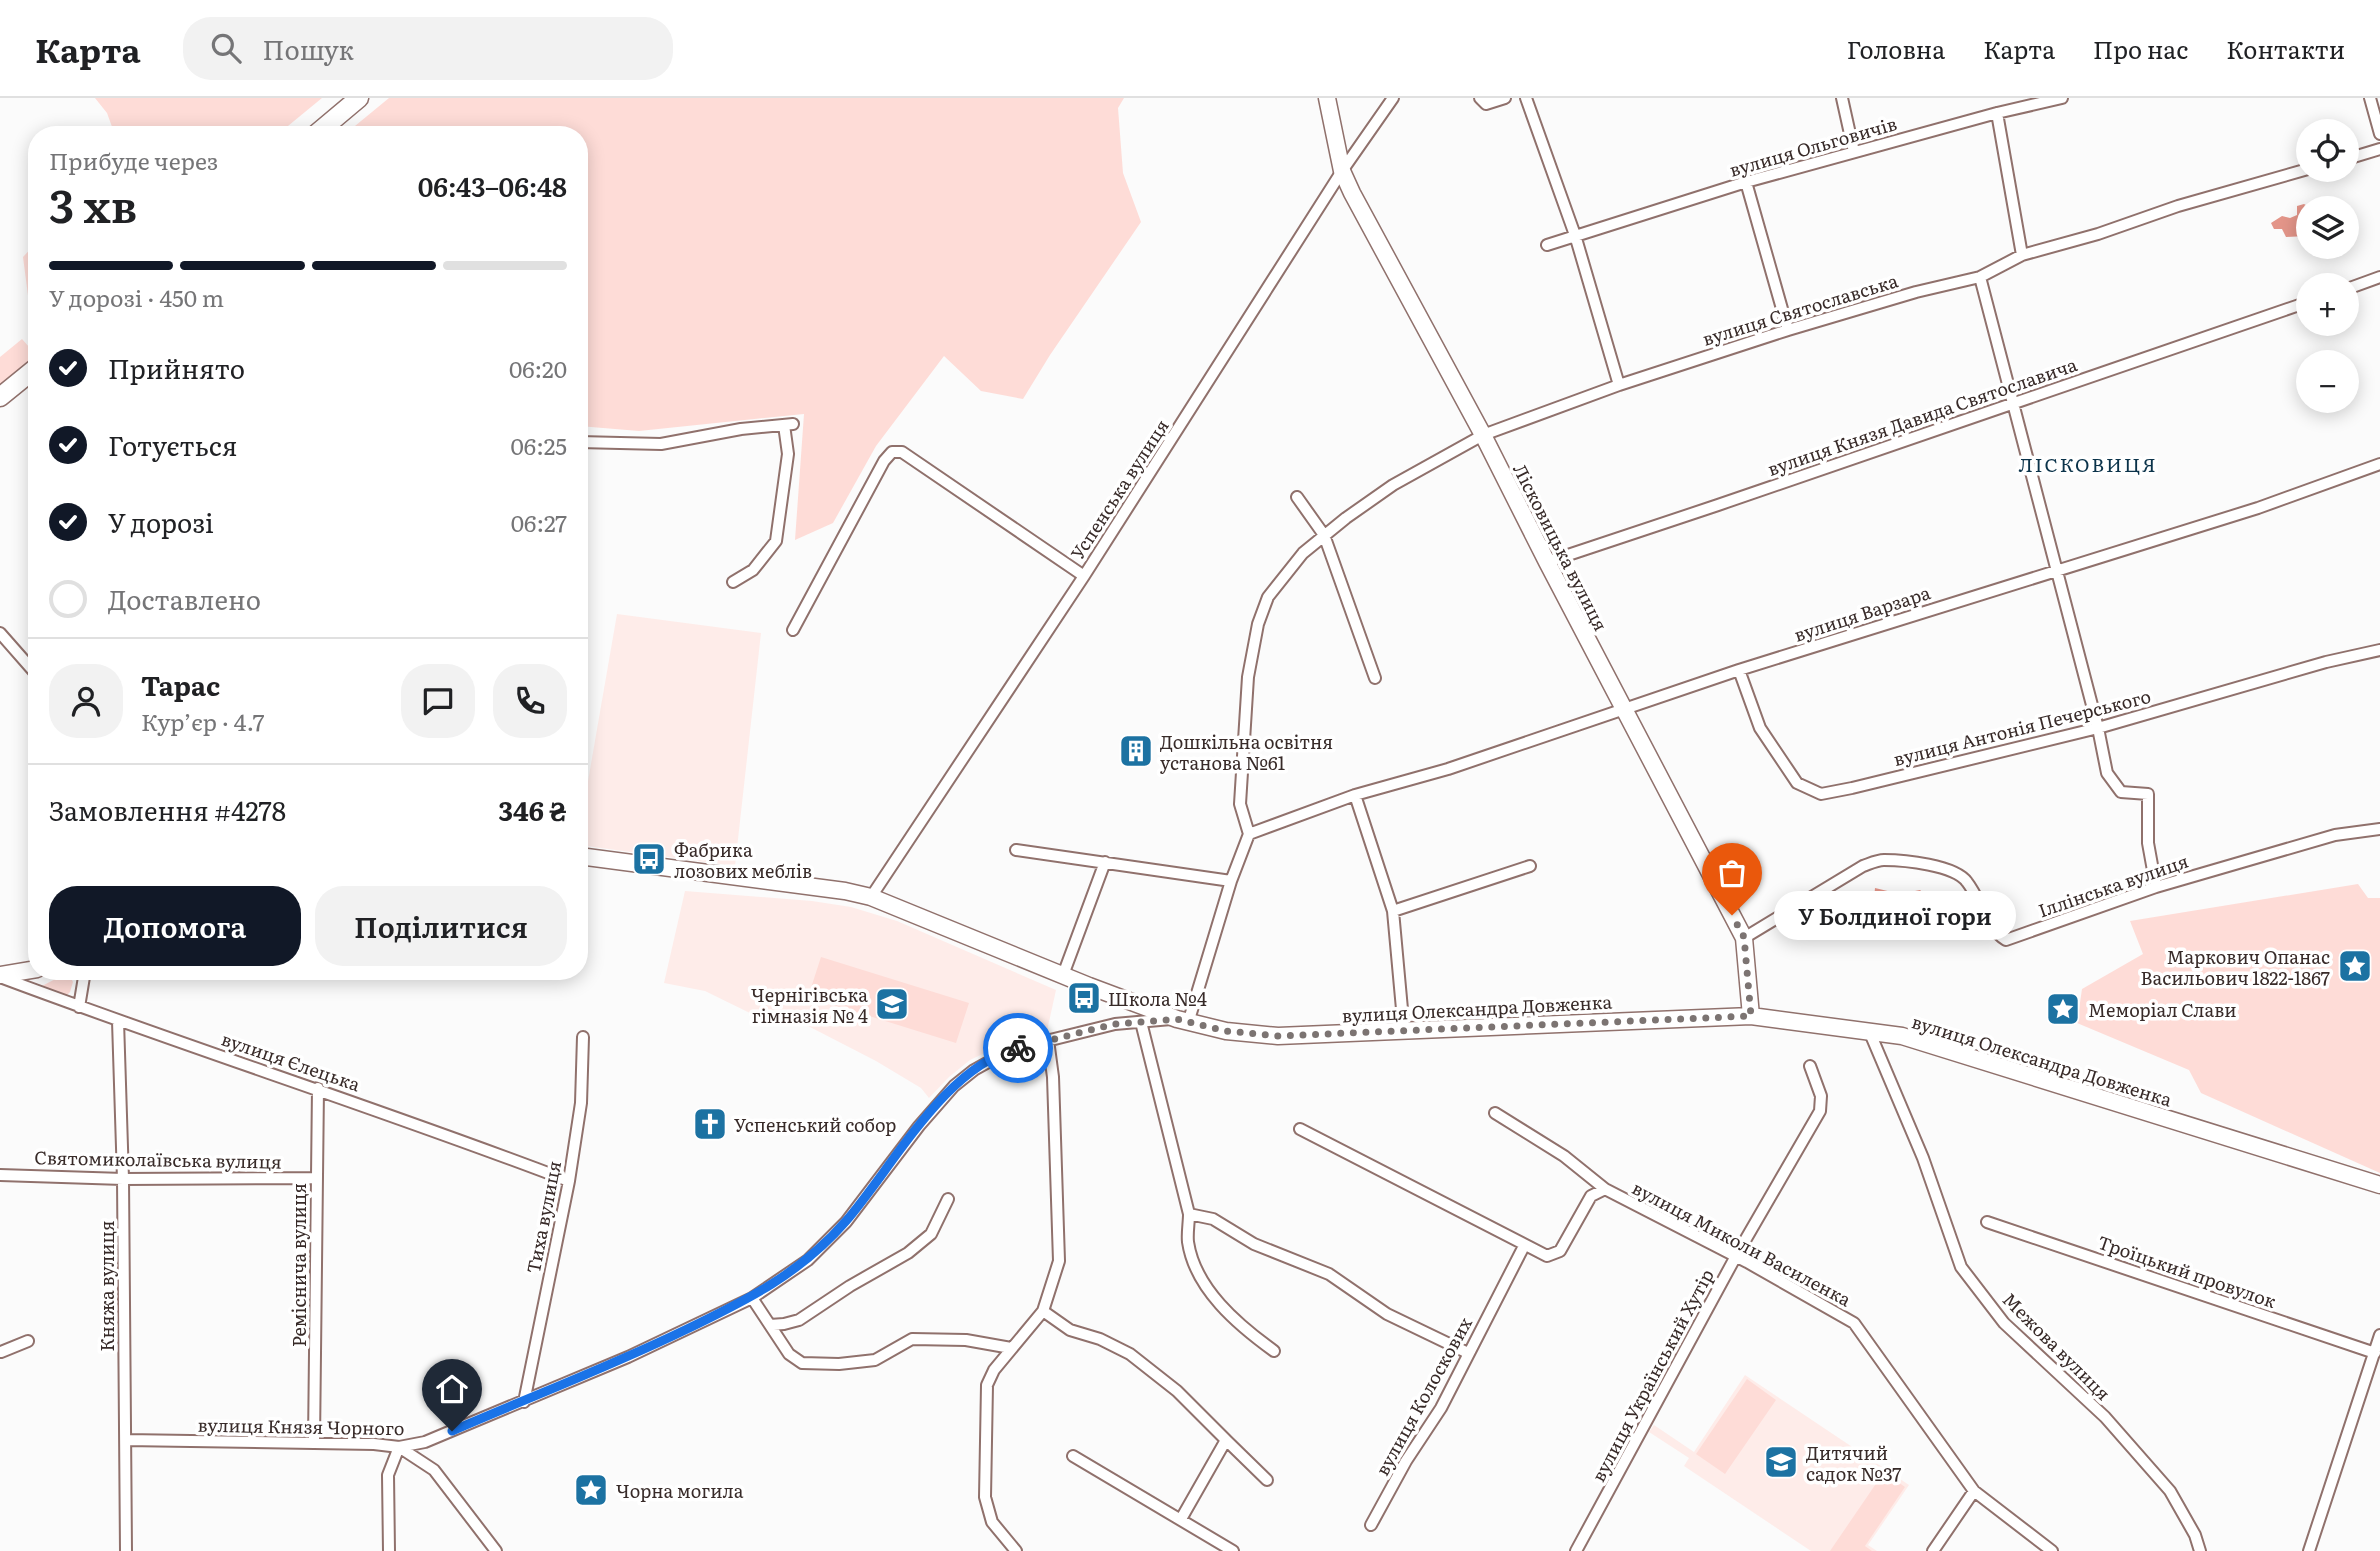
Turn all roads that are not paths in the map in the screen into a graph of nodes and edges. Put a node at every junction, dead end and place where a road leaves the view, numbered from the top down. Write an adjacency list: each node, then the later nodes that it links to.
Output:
1 (359, 98): 11 (main road)
2 (1326, 98): 16 (main road, Лісковицька вулиця)
3 (1393, 98): 16 (street, Успенська вулиця)
4 (1480, 98): 5 (street)
5 (1505, 98)
6 (1526, 98): 19 (street)
7 (1842, 98): 14 (street)
8 (2062, 98): 10 (street, вулиця Ольговичів)
9 (2370, 98): 12 (street)
10 (1997, 113): 14 (street, вулиця Ольговичів); 21 (street)
11 (326, 126)
12 (2380, 134)
13 (2380, 149): 15 (street)
14 (1854, 152): 18 (street, вулиця Ольговичів)
15 (2359, 155)
16 (1342, 171): 31 (main road, Лісковицька вулиця); 38 (street, Успенська вулиця)
17 (2296, 172): 21 (street, вулиця Святославська)
18 (1746, 182): 19 (street, вулиця Ольговичів); 26 (street)
19 (1575, 235): 20 (street, вулиця Ольговичів); 28 (street)
20 (1547, 245)
21 (2022, 255): 22 (street, вулиця Святославська)
22 (1980, 277): 26 (street, вулиця Святославська); 30 (street)
23 (2380, 277): 24 (street)
24 (2359, 285)
25 (2296, 306): 30 (street, вулиця Князя Давида Святославича)
26 (1788, 330): 28 (street, вулиця Святославська)
27 (28, 374): 29 (main road)
28 (1619, 385): 31 (street, вулиця Святославська)
29 (0, 397)
30 (2012, 403): 36 (street, вулиця Князя Давида Святославича); 37 (street)
31 (1483, 435): 35 (street, вулиця Святославська); 36 (main road, Лісковицька вулиця)
32 (588, 442): 39 (street)
33 (2380, 464): 37 (street, вулиця Варзара)
34 (1297, 498): 35 (street)
35 (1324, 535): 45 (street); 50 (street, вулиця Святославська)
36 (1547, 562): 46 (main road, Лісковицька вулиця)
37 (2056, 570): 44 (street, вулиця Варзара); 47 (street)
38 (1084, 576): 40 (street); 57 (street, Успенська вулиця)
39 (733, 582)
40 (793, 630)
41 (0, 634): 43 (street)
42 (2380, 650): 47 (street, вулиця Антонія Печерського)
43 (28, 665)
44 (1739, 670): 46 (street, вулиця Варзара); 47 (street, вулиця Антонія Печерського)
45 (1375, 678)
46 (1623, 709): 48 (street, вулиця Варзара); 59 (main road, Лісковицька вулиця)
47 (2098, 728): 56 (street)
48 (1356, 795): 50 (street, вулиця Варзара); 58 (street)
49 (2380, 829): 56 (street, Іллінська вулиця)
50 (1249, 834): 55 (street)
51 (1016, 850): 53 (street)
52 (588, 857): 57 (main road, вулиця Олександра Довженка)
53 (1105, 862): 55 (street); 61 (street)
54 (1530, 866): 58 (street)
55 (1231, 880): 67 (street)
56 (2156, 887): 59 (street, Іллінська вулиця)
57 (871, 897): 61 (main road, вулиця Олександра Довженка)
58 (1394, 911): 69 (street)
59 (1744, 937): 65 (main road, Лісковицька вулиця)
60 (28, 971): 62 (main road)
61 (1063, 975): 67 (main road, вулиця Олександра Довженка)
62 (0, 976): 64 (street, вулиця Єлецька)
63 (84, 980): 64 (street)
64 (79, 1007): 66 (street, вулиця Єлецька)
65 (1751, 1016): 69 (main road, вулиця Олександра Довженка); 70 (main road, вулиця Олександра Довженка)
66 (118, 1021): 74 (street, вулиця Єлецька); 79 (street, Княжа вулиця)
67 (1182, 1021): 68 (street, вулиця Князя Чорного); 69 (main road, вулиця Олександра Довженка)
68 (1141, 1022): 72 (street, вулиця Князя Чорного); 84 (street)
69 (1404, 1031)
70 (1870, 1032): 81 (main road, вулиця Олександра Довженка); 116 (street, Межова вулиця)
71 (583, 1037): 80 (street, Тиха вулиця)
72 (1048, 1040): 88 (street, вулиця Князя Чорного); 89 (street)
73 (1810, 1066): 87 (street, вулиця Український Хутір)
74 (318, 1088): 78 (street, Реміснича вулиця); 80 (street, вулиця Єлецька)
75 (1495, 1113): 82 (street, вулиця Миколи Василенка)
76 (1300, 1129): 86 (street, вулиця Миколи Василенка)
77 (0, 1175): 79 (street, Святомиколаївська вулиця)
78 (316, 1178): 79 (street, Святомиколаївська вулиця); 101 (street, Реміснича вулиця)
79 (123, 1179): 99 (street, Княжа вулиця)
80 (569, 1181): 98 (street, Тиха вулиця)
81 (2380, 1185)
82 (1605, 1189): 86 (street, вулиця Миколи Василенка); 87 (street, вулиця Миколи Василенка)
83 (948, 1199): 90 (street)
84 (1189, 1214): 94 (street); 96 (street)
85 (1987, 1222): 97 (street, Троїцький провулок)
86 (1524, 1246): 96 (street, вулиця Колоскових)
87 (1736, 1256): 105 (street, вулиця Миколи Василенка); 113 (street, вулиця Український Хутір)
88 (752, 1298): 90 (street); 98 (street, вулиця Князя Чорного)
89 (1043, 1311): 93 (street); 100 (street)
90 (770, 1325): 93 (street)
91 (2380, 1335): 97 (street)
92 (28, 1341): 95 (street)
93 (1011, 1348): 111 (street)
94 (1275, 1351)
95 (1, 1352)
96 (1468, 1353): 107 (street, вулиця Колоскових)
97 (2375, 1353): 117 (street)
98 (524, 1402): 102 (street, вулиця Князя Чорного)
99 (126, 1440): 101 (street, вулиця Князя Чорного); 108 (street, Княжа вулиця)
100 (1226, 1440): 104 (street); 106 (street)
101 (314, 1442): 102 (street, вулиця Князя Чорного)
102 (399, 1447): 109 (street); 110 (street)
103 (1073, 1456): 106 (street)
104 (1267, 1480)
105 (1974, 1491): 114 (street); 115 (street, вулиця Миколи Василенка)
106 (1181, 1518): 112 (street)
107 (1371, 1525)
108 (126, 1551)
109 (389, 1551)
110 (496, 1551)
111 (1016, 1551)
112 (1233, 1551)
113 (1576, 1551)
114 (1933, 1551)
115 (2052, 1551)
116 (2200, 1551)
117 (2309, 1551)

